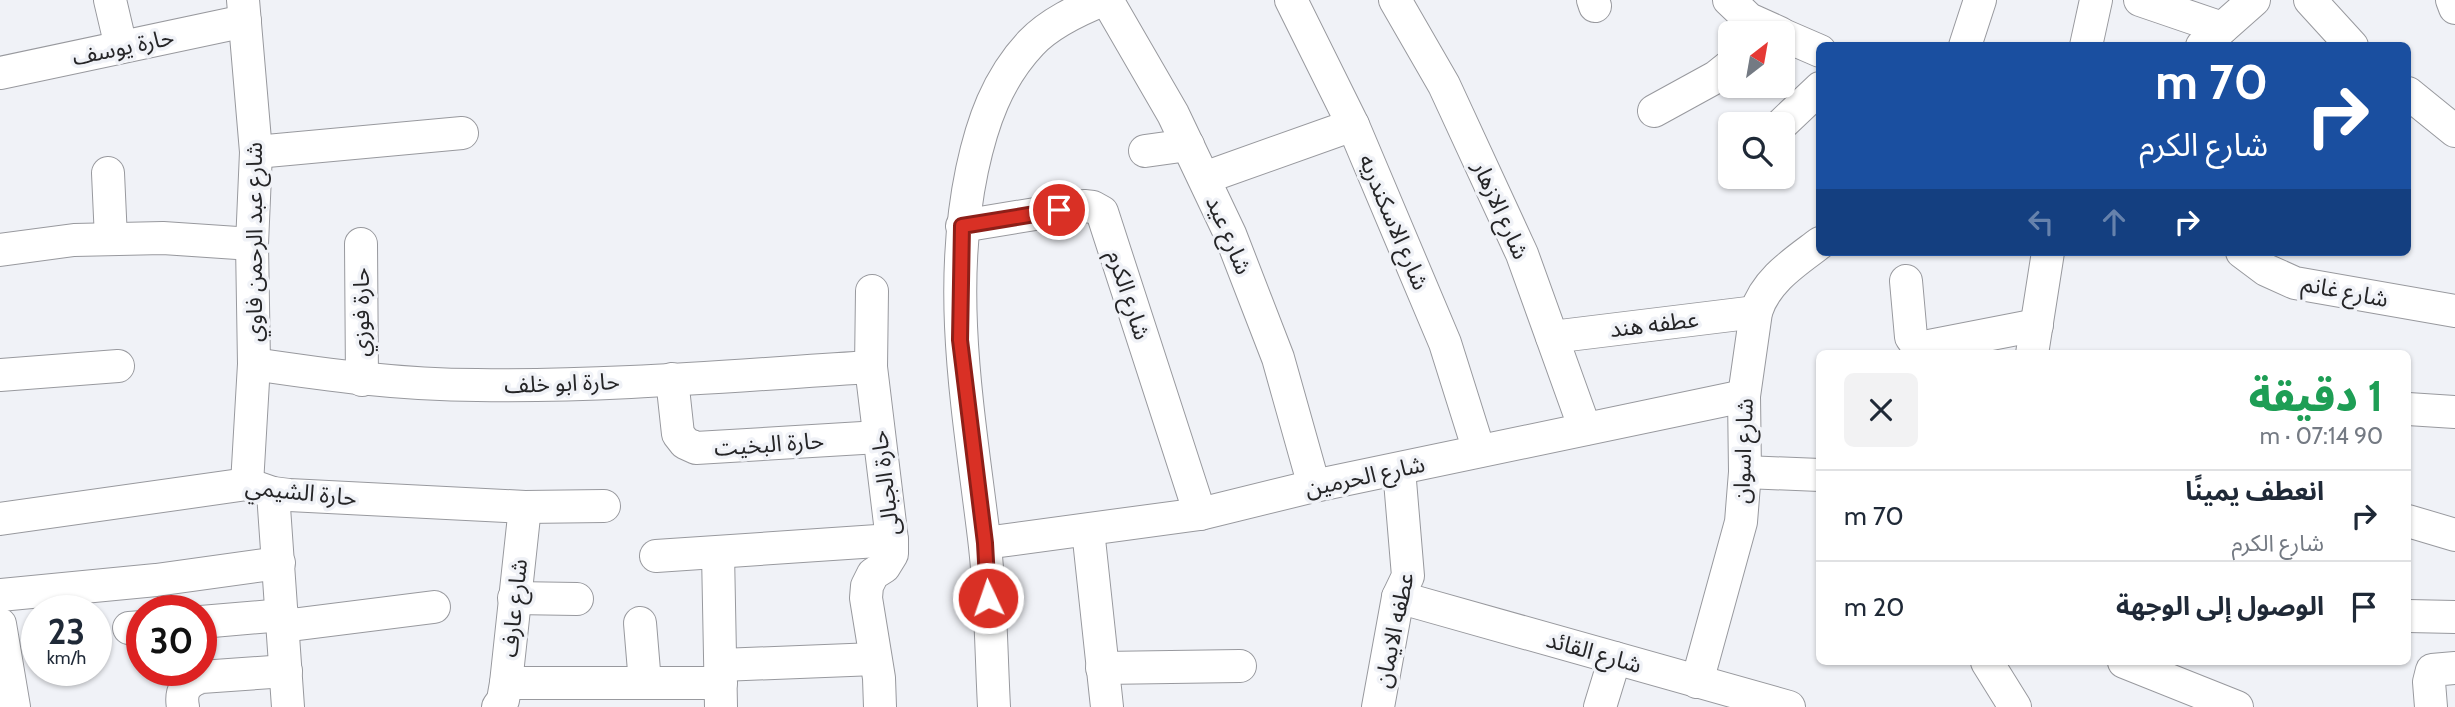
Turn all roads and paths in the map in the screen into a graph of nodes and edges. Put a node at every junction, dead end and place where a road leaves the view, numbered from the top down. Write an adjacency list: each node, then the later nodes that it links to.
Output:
1 (110, 0): 20 (street)
2 (1105, 0): 31 (street, شارع عيد); 36 (street)
3 (1292, 0): 28 (street, شارع الاسكندريه)
4 (1395, 0): 48 (street, شارع الازهار)
5 (1729, 0): 14 (street)
6 (1980, 0): 17 (street)
7 (2096, 0): 18 (street)
8 (2140, 0): 15 (street)
9 (2254, 0): 15 (street)
10 (2310, 0): 19 (street)
11 (2452, 0): 12 (street)
12 (2455, 8)
13 (244, 11): 20 (street, حارة يوسف); 33 (street, شارع عبد الرحمن فاوي)
14 (1753, 21)
15 (2212, 37)
16 (1796, 41): 21 (street)
17 (1966, 42)
18 (2087, 42)
19 (2348, 42)
20 (121, 47): 22 (street, حارة يوسف)
21 (1816, 49)
22 (0, 73)
23 (1718, 75): 26 (street)
24 (1816, 92): 27 (street)
25 (2411, 95): 29 (street)
26 (1654, 111)
27 (1795, 112)
28 (1353, 125): 35 (street); 61 (street, شارع الاسكندريه)
29 (2455, 131)
30 (462, 134): 33 (street)
31 (1188, 145): 32 (street); 35 (street, شارع عيد)
32 (1145, 151)
33 (256, 152): 38 (street, شارع عبد الرحمن فاوي)
34 (108, 173): 37 (street)
35 (1204, 178): 65 (street, شارع عيد)
36 (962, 226): 69 (street, شارع الكرم); 75 (street)
37 (111, 240): 38 (street); 41 (street)
38 (252, 244): 50 (street, شارع عبد الرحمن فاوي)
39 (361, 244): 55 (street, حارة فوزي)
40 (1816, 246): 47 (street, شارع اسوان)
41 (0, 250)
42 (2047, 256): 49 (street)
43 (2247, 256): 46 (street, شارع غانم)
44 (1906, 281): 49 (street)
45 (872, 291): 52 (street, حارة الجبالى)
46 (2455, 311)
47 (1756, 312): 48 (street, عطفه هند); 56 (street, شارع اسوان)
48 (1552, 337): 59 (street, شارع الازهار)
49 (2035, 339)
50 (254, 364): 55 (street, حارة ابو خلف); 66 (street, شارع عبد الرحمن فاوي)
51 (118, 366): 53 (street)
52 (871, 367): 54 (street, حارة ابو خلف); 60 (street, حارة الجبالى)
53 (0, 375)
54 (671, 379): 55 (street, حارة ابو خلف); 60 (street, حارة البخيت)
55 (362, 380)
56 (1744, 396): 59 (street, شارع الحرمين); 63 (street, شارع اسوان)
57 (2411, 409): 58 (street)
58 (2455, 412)
59 (1585, 429): 61 (street, شارع الحرمين)
60 (879, 437): 74 (street, حارة الجبالى)
61 (1479, 451): 62 (street, شارع الحرمين)
62 (1399, 469): 65 (street, شارع الحرمين); 80 (street, عطفه الايمان)
63 (1745, 472): 64 (street); 98 (street, شارع اسوان)
64 (1816, 475)
65 (1314, 486): 69 (street, شارع الحرمين)
66 (260, 489): 68 (street, حارة الشيمي); 70 (street, حارة الشيمي); 78 (street, شارع عبد الرحمن فاوي)
67 (604, 506): 68 (street, حارة الشيمي)
68 (525, 507): 81 (street, شارع عارف)
69 (1200, 514): 72 (street, شارع الحرمين)
70 (0, 519)
71 (2411, 522): 73 (street)
72 (1088, 530): 75 (street, شارع الحرمين); 95 (street)
73 (2455, 535)
74 (892, 540): 76 (street); 91 (street, حارة الجبالى)
75 (985, 543): 106 (street)
76 (718, 552): 77 (street); 100 (street)
77 (656, 556)
78 (279, 563): 79 (street); 86 (street, شارع عبد الرحمن فاوي)
79 (0, 595)
80 (1398, 597): 90 (street, شارع القائد); 108 (street, عطفه الايمان)
81 (514, 598): 82 (street); 101 (street, شارع عارف)
82 (577, 599)
83 (434, 607): 86 (street)
84 (2411, 616): 85 (street)
85 (2455, 617)
86 (283, 620): 87 (street); 97 (street, شارع عبد الرحمن فاوي)
87 (217, 622)
88 (640, 623): 99 (street)
89 (0, 630): 102 (street)
90 (1615, 658): 98 (street, شارع القائد); 109 (street)
91 (876, 659): 100 (street); 105 (street, حارة الجبالى)
92 (1989, 665): 111 (street)
93 (2132, 665): 112 (street)
94 (1240, 666): 95 (street)
95 (1102, 668): 107 (street)
96 (2455, 668): 113 (street)
97 (286, 671): 103 (street); 104 (street, شارع عبد الرحمن فاوي)
98 (1697, 682): 110 (street, شارع القائد)
99 (645, 683): 100 (street); 101 (street)
100 (721, 685)
101 (502, 695)
102 (14, 707)
103 (183, 707)
104 (288, 707)
105 (880, 707)
106 (994, 707)
107 (1107, 707)
108 (1378, 707)
109 (1600, 707)
110 (1789, 707)
111 (2015, 707)
112 (2237, 707)
113 (2431, 707)

